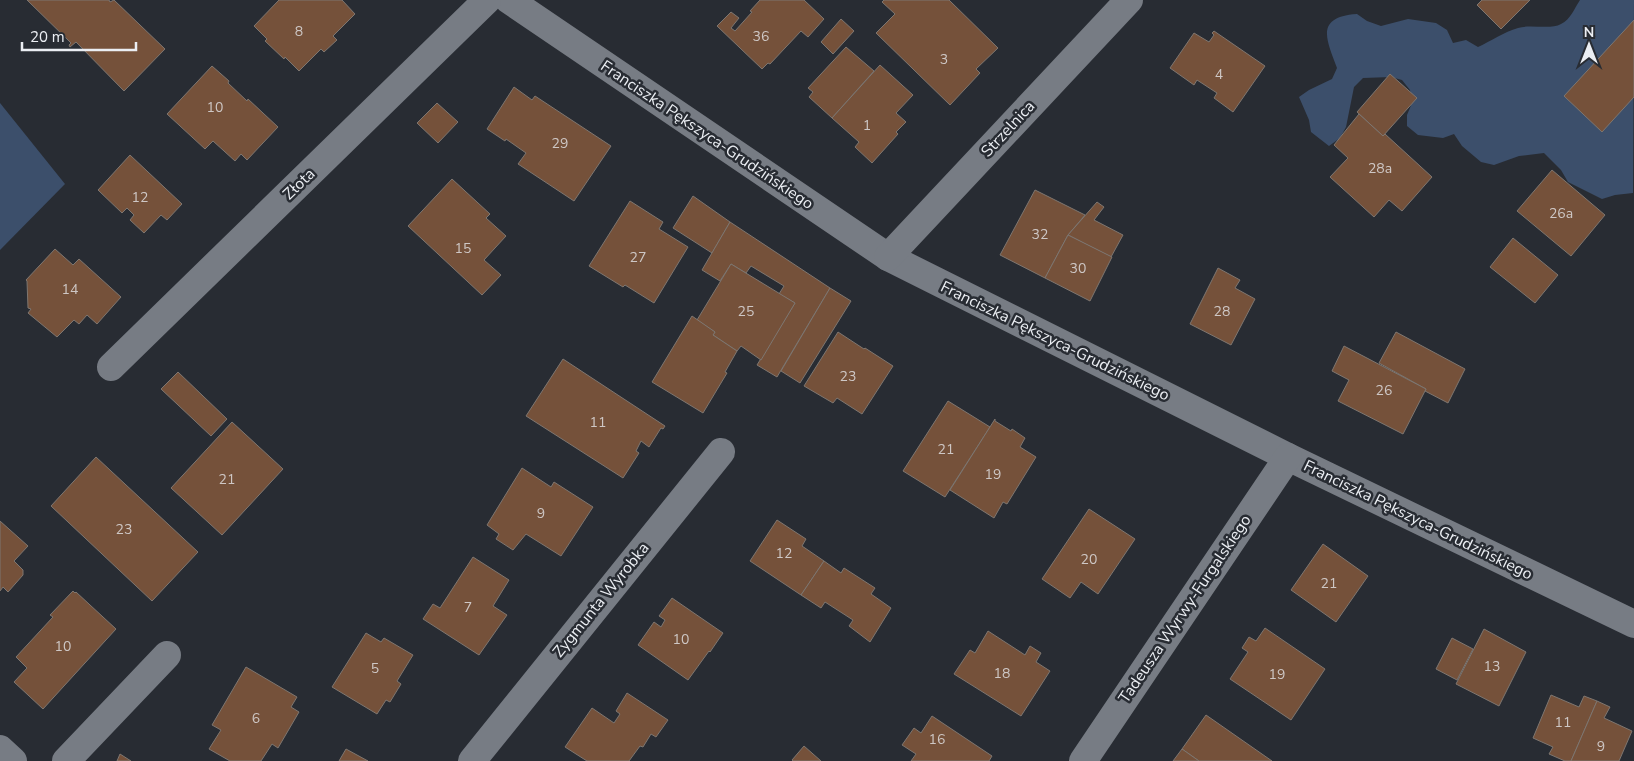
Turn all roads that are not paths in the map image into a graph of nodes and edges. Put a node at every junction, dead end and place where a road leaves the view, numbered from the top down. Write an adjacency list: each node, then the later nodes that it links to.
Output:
1 (486, 0): 5 (street, Złota)
2 (510, 0): 4 (street, Franciszka Pększyca-Grudzińskiego)
3 (1129, 0): 4 (street, Strzelnica)
4 (888, 257): 7 (street, Franciszka Pększyca-Grudzińskiego)
5 (111, 367)
6 (722, 452): 11 (street, Zygmunta Wyrobka)
7 (1288, 457): 8 (street, Franciszka Pększyca-Grudzińskiego); 14 (street, Tadeusza Wyrwy-Furgalskiego)
8 (1634, 624)
9 (167, 655): 13 (street)
10 (0, 749): 12 (street)
11 (484, 757)
12 (14, 761)
13 (66, 761)
14 (1083, 761)

